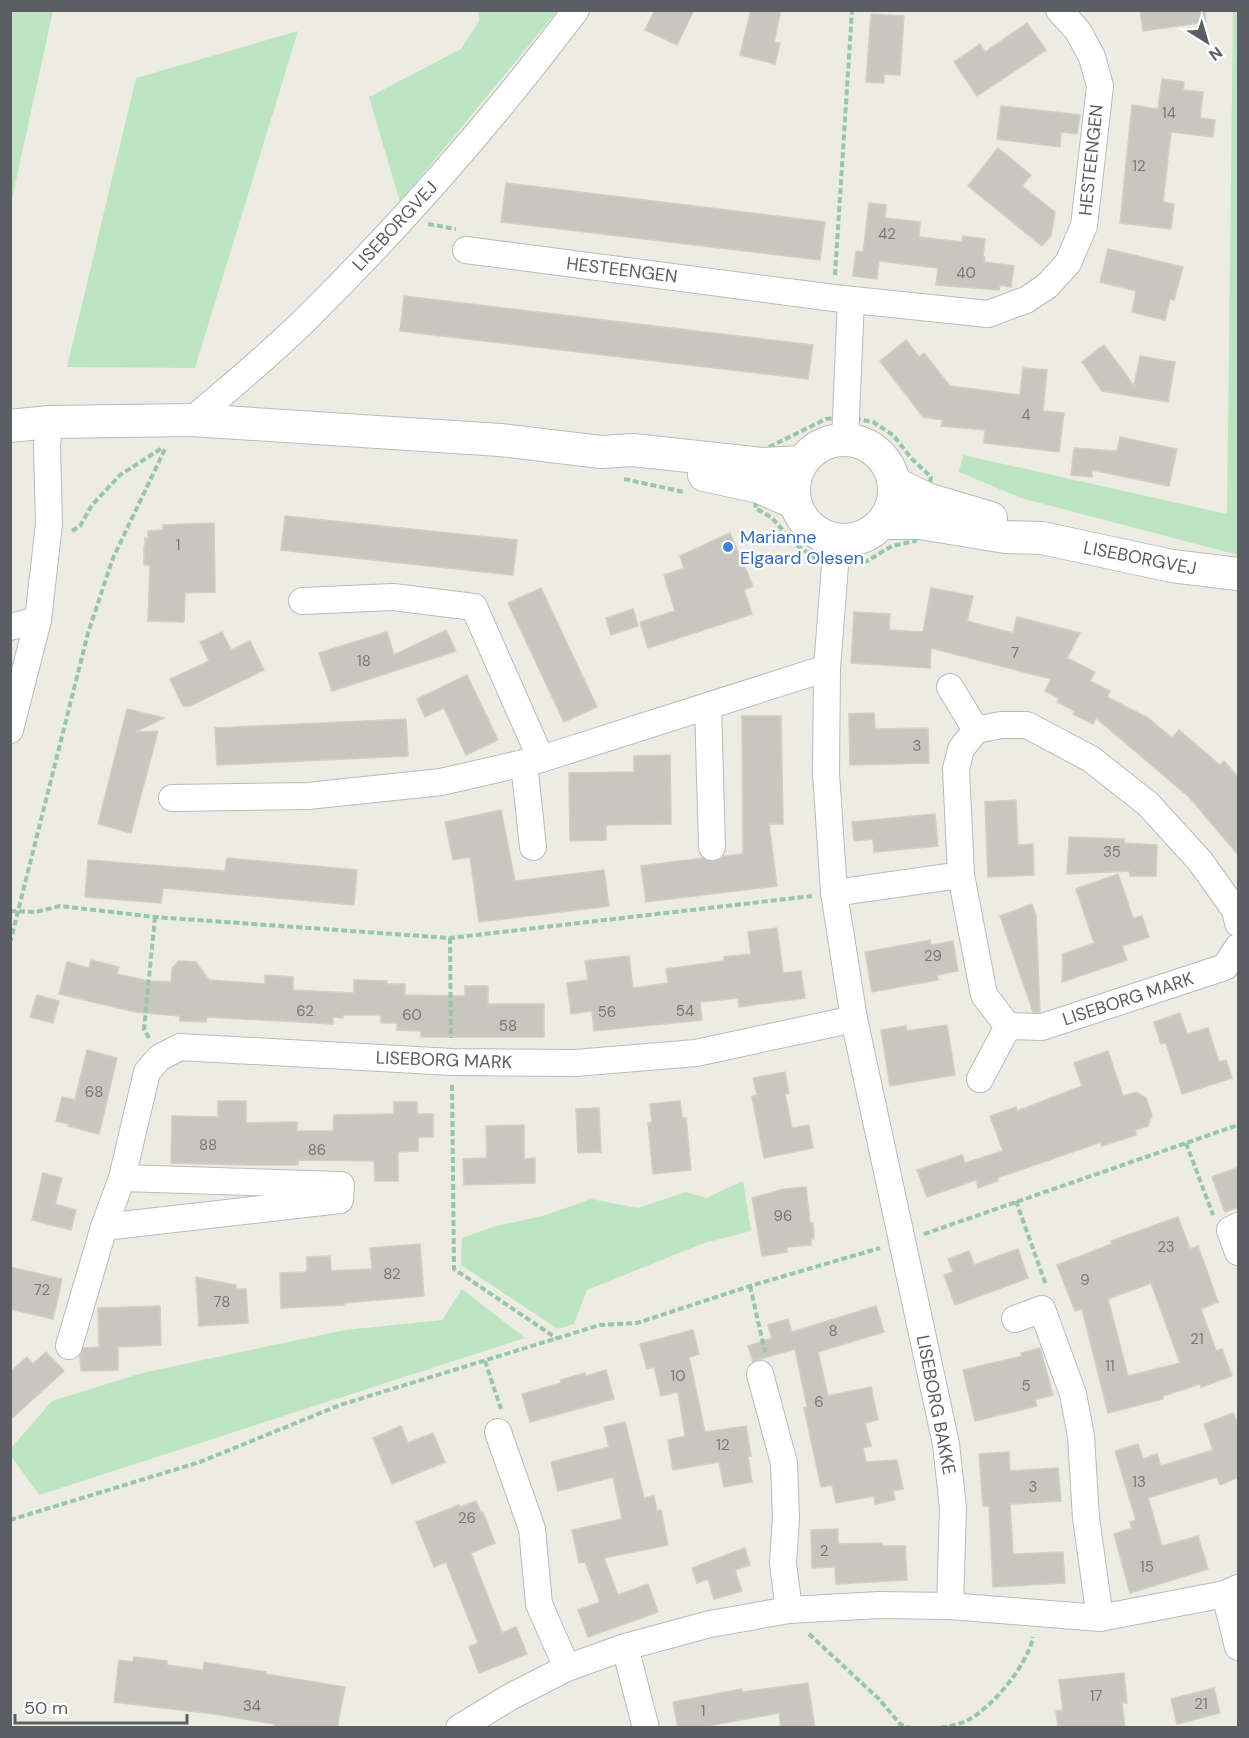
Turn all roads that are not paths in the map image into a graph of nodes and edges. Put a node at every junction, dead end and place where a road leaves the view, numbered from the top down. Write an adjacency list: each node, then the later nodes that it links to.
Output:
1 (576, 10): 5 (street, LISEBORGVEJ)
2 (1059, 10): 4 (street, HESTEENGEN)
3 (466, 250): 4 (street, HESTEENGEN)
4 (842, 299): 6 (street)
5 (192, 420): 7 (street); 10 (street)
6 (836, 421): 9 (street); 11 (street)
7 (49, 422): 8 (street); 18 (street)
8 (10, 426)
9 (802, 462): 10 (street); 12 (street)
10 (761, 475): 12 (street)
11 (894, 483): 13 (street, LISEBORGVEJ); 14 (street)
12 (795, 503): 15 (street)
13 (924, 511): 14 (street, LISEBORGVEJ); 16 (street, LISEBORGVEJ)
14 (883, 523): 15 (street)
15 (836, 552): 20 (street)
16 (1239, 574)
17 (302, 601): 25 (street)
18 (38, 620): 19 (street); 23 (street)
19 (10, 627)
20 (827, 668): 22 (street); 30 (street)
21 (950, 687): 24 (street)
22 (708, 706): 25 (street); 28 (street)
23 (10, 730)
24 (976, 730): 29 (street); 31 (street)
25 (533, 761): 26 (street); 27 (street)
26 (172, 798)
27 (533, 847)
28 (712, 847)
29 (961, 875): 30 (street); 34 (street)
30 (834, 893): 33 (street)
31 (1239, 923)
32 (1239, 948): 34 (street, LISEBORG MARK)
33 (854, 1019): 36 (street, LISEBORG MARK); 43 (street, LISEBORG BAKKE)
34 (1008, 1026): 35 (street)
35 (980, 1080)
36 (122, 1178): 37 (street); 37 (street)
37 (104, 1227): 39 (street)
38 (1014, 1319): 45 (street)
39 (69, 1346)
40 (760, 1374): 44 (street)
41 (498, 1432): 48 (street)
42 (1232, 1591): 45 (street); 47 (street)
43 (950, 1606): 44 (street); 45 (street)
44 (789, 1610): 46 (street)
45 (1100, 1618)
46 (625, 1647): 48 (street); 50 (street)
47 (1239, 1647)
48 (567, 1668): 49 (street)
49 (459, 1728)
50 (646, 1728)

